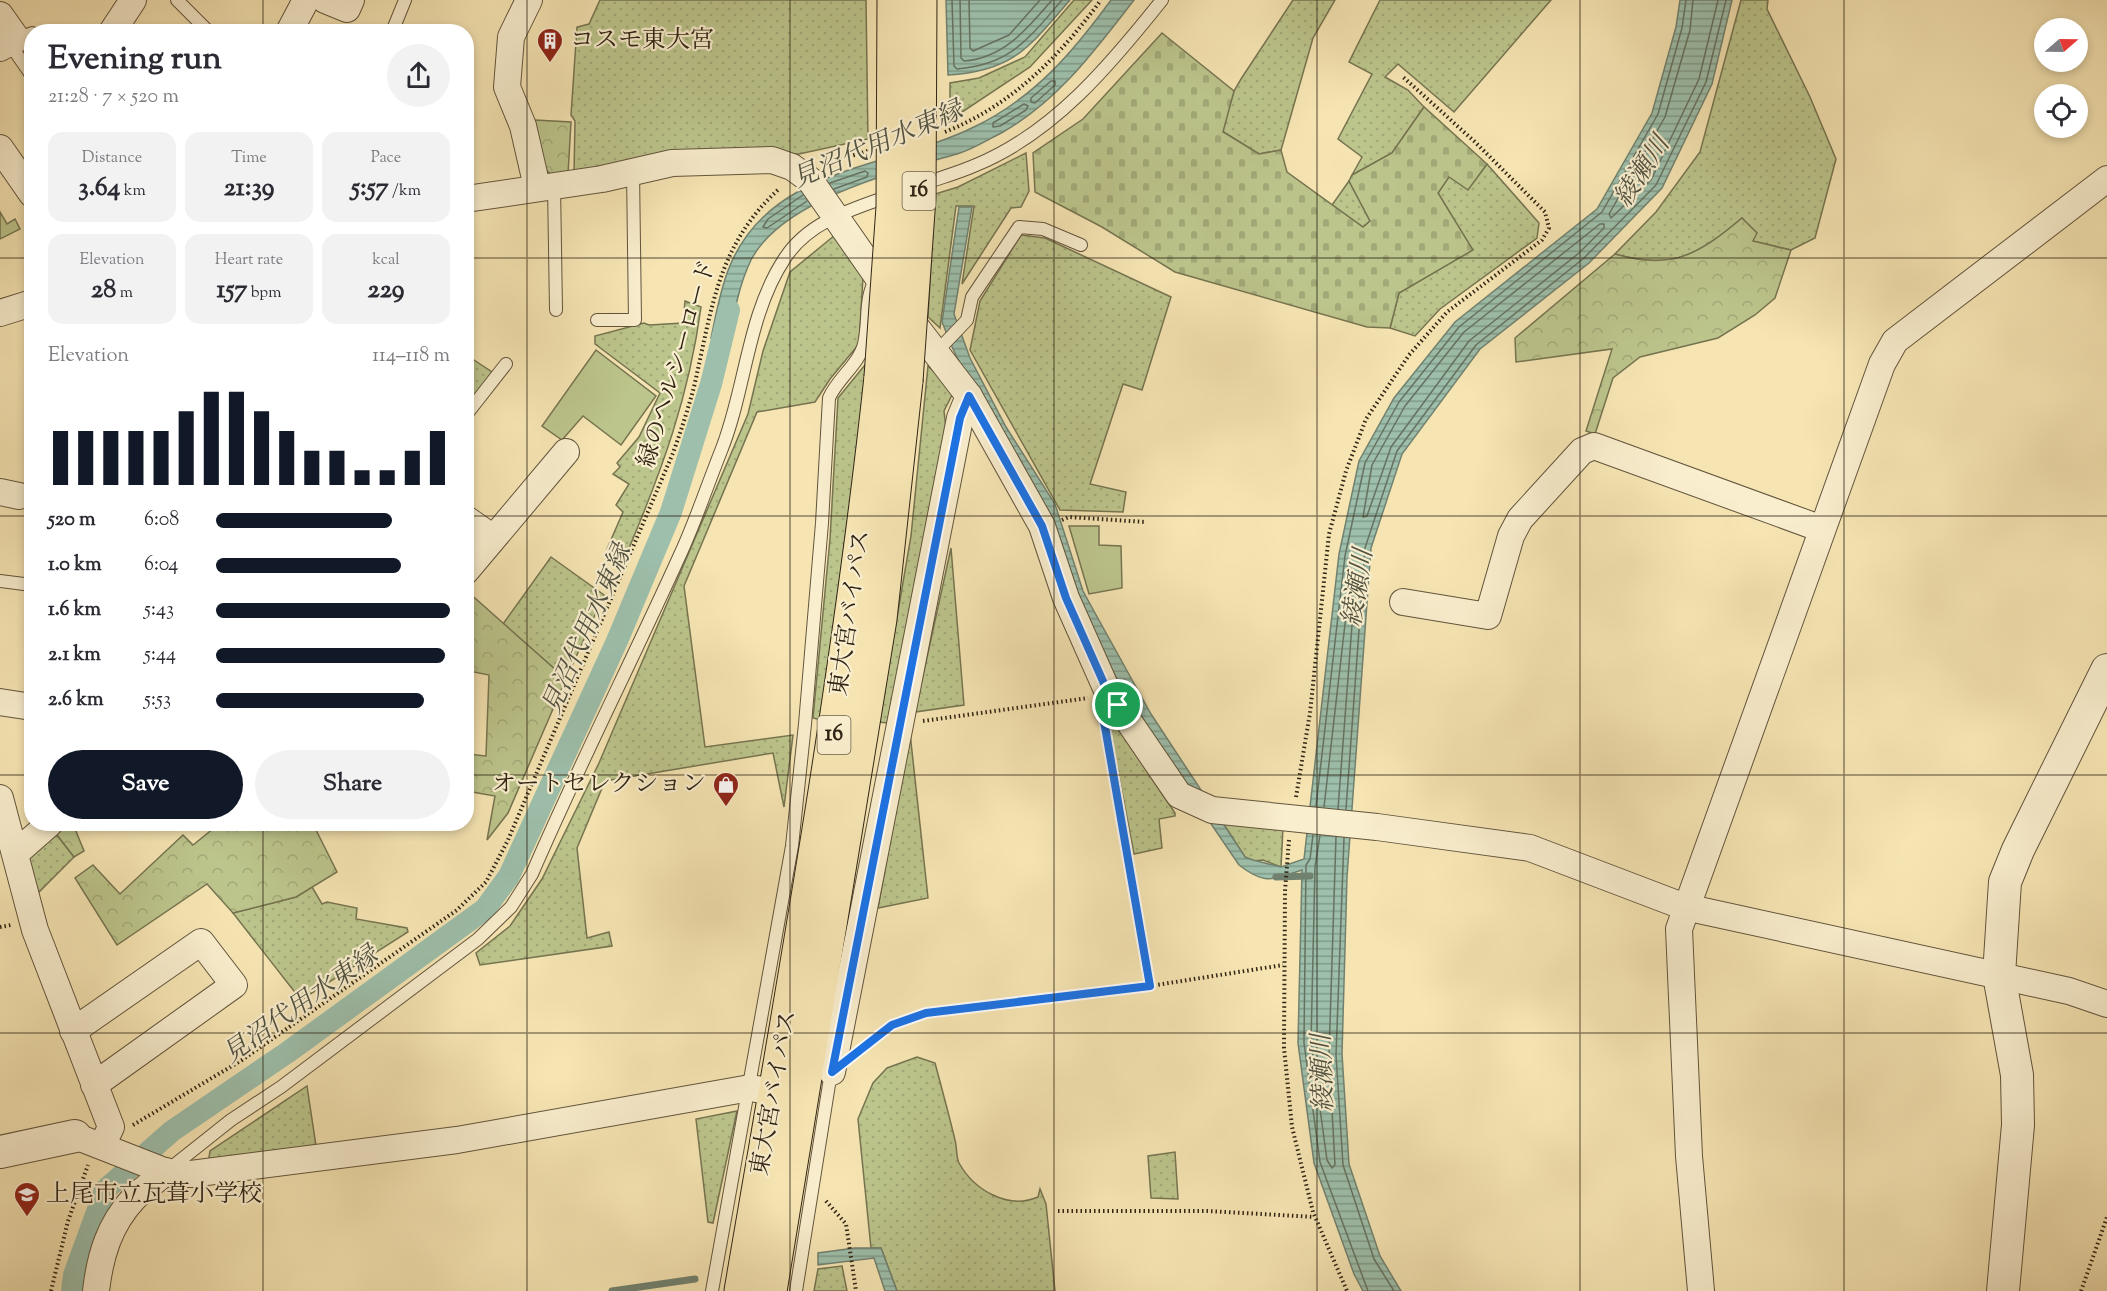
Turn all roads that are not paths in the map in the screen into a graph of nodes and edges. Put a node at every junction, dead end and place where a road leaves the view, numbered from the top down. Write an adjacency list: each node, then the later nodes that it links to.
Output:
1 (133, 0): 12 (street)
2 (177, 0): 13 (lane)
3 (306, 0): 14 (street)
4 (325, 0): 5 (street)
5 (351, 0)
6 (405, 0): 15 (lane)
7 (530, 0): 23 (street)
8 (894, 0): 34 (highway, 東大宮バイパス / 16, bridge)
9 (920, 0): 34 (highway, 東大宮バイパス / 16, bridge)
10 (1162, 0): 25 (lane)
11 (0, 15): 16 (street)
12 (117, 24)
13 (201, 24)
14 (293, 24)
15 (395, 24)
16 (24, 35)
17 (24, 38): 18 (lane)
18 (24, 64)
19 (0, 148): 22 (street)
20 (633, 171): 23 (street); 25 (street); 31 (lane)
21 (2107, 179): 39 (street)
22 (24, 182)
23 (546, 186): 24 (street); 29 (lane)
24 (474, 198)
25 (831, 212): 27 (street); 60 (lane)
26 (1081, 245): 32 (lane)
27 (877, 276): 32 (street); 57 (lane)
28 (24, 307): 30 (street)
29 (556, 310)
30 (0, 318)
31 (597, 320)
32 (940, 350): 35 (street)
33 (506, 364): 36 (lane)
34 (893, 379): 55 (highway, 東大宮バイパス / 16); 57 (highway, 東大宮バイパス / 16)
35 (969, 396): 51 (street); 55 (street)
36 (474, 406)
37 (566, 452): 40 (street)
38 (474, 525): 40 (street)
39 (1822, 529): 44 (street); 51 (street)
40 (493, 538): 41 (street)
41 (474, 561)
42 (0, 582): 43 (lane)
43 (24, 584)
44 (1403, 602)
45 (2107, 670): 52 (street)
46 (0, 702): 47 (street)
47 (24, 706)
48 (0, 798): 50 (street)
49 (42, 831): 50 (street)
50 (15, 853): 54 (street)
51 (1685, 907): 52 (street); 66 (street)
52 (2000, 975): 53 (street); 67 (street)
53 (2107, 1004)
54 (73, 1031): 56 (street); 56 (street)
55 (818, 1073): 64 (highway, 東大宮バイパス / 16); 65 (lane)
56 (94, 1085): 58 (street)
57 (762, 1090): 60 (street); 62 (lane); 63 (highway, 東大宮バイパス / 16)
58 (95, 1148): 59 (street); 60 (street)
59 (0, 1152)
60 (166, 1172): 61 (street)
61 (96, 1291)
62 (712, 1291)
63 (741, 1291)
64 (770, 1291)
65 (796, 1291)
66 (1701, 1291)
67 (2003, 1291)

